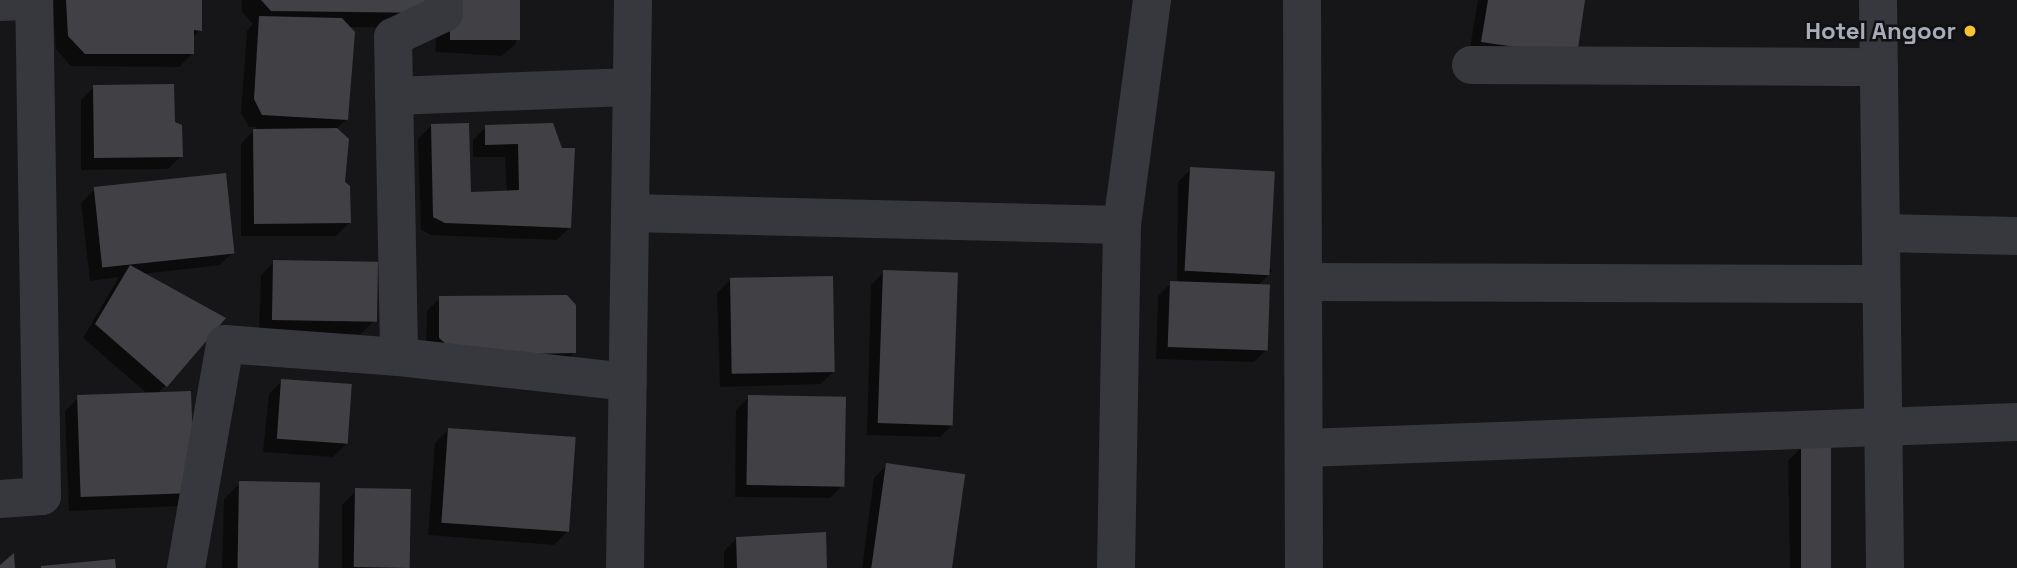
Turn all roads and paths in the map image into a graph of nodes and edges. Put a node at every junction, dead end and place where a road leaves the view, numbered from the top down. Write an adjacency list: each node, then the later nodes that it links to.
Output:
1 (444, 0): 10 (street)
2 (633, 0): 9 (street)
3 (1152, 0): 12 (street)
4 (1302, 0): 15 (street)
5 (1878, 0): 8 (street)
6 (22, 1): 22 (street)
7 (1471, 65): 8 (street)
8 (1879, 67): 13 (street)
9 (632, 87): 10 (street); 11 (street)
10 (394, 96): 17 (street)
11 (630, 213): 12 (street); 18 (street)
12 (1122, 225): 25 (street)
13 (1881, 233): 14 (street); 16 (street)
14 (2017, 236)
15 (1303, 282): 16 (street); 21 (street)
16 (1881, 284): 20 (street)
17 (399, 357): 18 (street); 23 (street)
18 (628, 382): 24 (street)
19 (2017, 422): 20 (street)
20 (1884, 425): 21 (street); 27 (street)
21 (1304, 448): 26 (street)
22 (0, 499)
23 (186, 568)
24 (625, 568)
25 (1116, 568)
26 (1304, 568)
27 (1885, 568)

